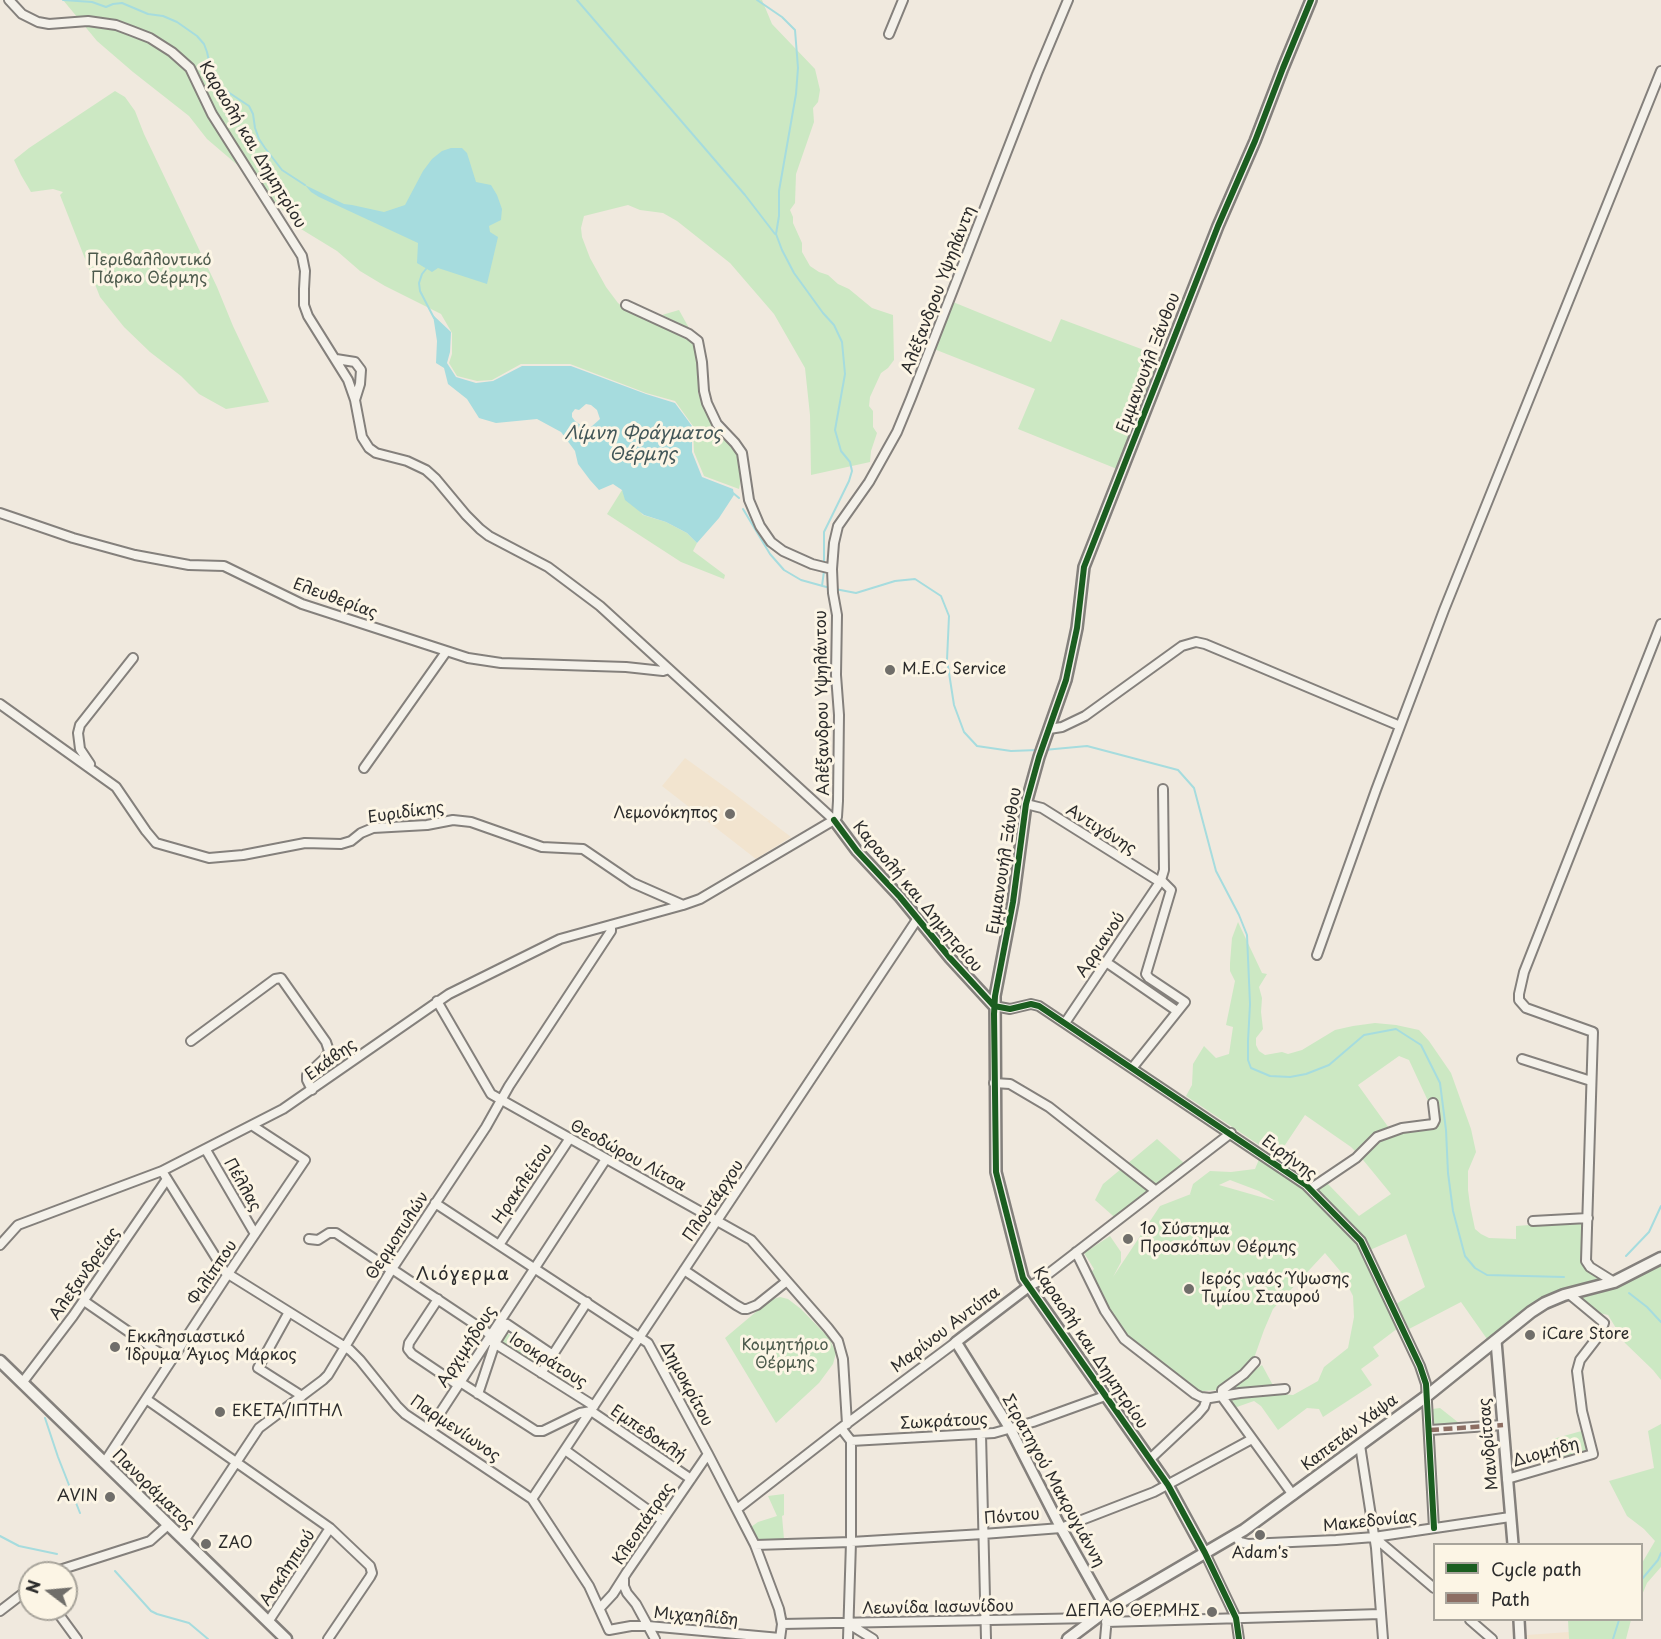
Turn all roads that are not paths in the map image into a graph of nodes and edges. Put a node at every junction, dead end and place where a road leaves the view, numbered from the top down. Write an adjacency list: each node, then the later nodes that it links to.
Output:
1 (9, 0): 8 (street, Καραολή και Δημητρίου)
2 (903, 0): 5 (street)
3 (1068, 0): 11 (street, Αλέξανδρου Υψηλάντη)
4 (1311, 0): 19 (street, Εμμανουήλ Ξάνθου)
5 (889, 34)
6 (1661, 71): 18 (street)
7 (626, 305): 11 (street)
8 (336, 359): 9 (street, Καραολή και Δημητρίου); 9 (street)
9 (355, 400): 16 (street, Καραολή και Δημητρίου)
10 (0, 513): 14 (street, Ελευθερίας)
11 (832, 569): 12 (street, Αλέξανδρου Υψηλάντη)
12 (833, 584): 24 (street, Αλέξανδρου Υψηλάντου)
13 (1661, 624): 38 (street)
14 (446, 652): 16 (street, Ελευθερίας); 21 (street)
15 (133, 658): 20 (street)
16 (669, 669): 24 (street, Καραολή και Δημητρίου)
17 (0, 704): 20 (street, Ευριδίκης)
18 (1400, 726): 19 (street); 29 (street)
19 (1049, 729): 23 (street, Εμμανουήλ Ξάνθου)
20 (92, 768): 26 (street, Ευριδίκης)
21 (364, 768)
22 (1163, 789): 25 (street)
23 (1026, 804): 25 (street, Αντιγόνης); 32 (street, Εμμανουήλ Ξάνθου)
24 (834, 820): 26 (street); 27 (street, Καραολή και Δημητρίου)
25 (1161, 881): 30 (street, Αρριανού); 33 (street)
26 (683, 905): 28 (street, Εκάβης)
27 (918, 918): 32 (street, Καραολή και Δημητρίου); 53 (street, Πλουτάρχου)
28 (611, 925): 31 (street, Εκάβης); 41 (street, Θερμοπυλών)
29 (1317, 955)
30 (1106, 962): 33 (street); 34 (street, Αρριανού)
31 (437, 1001): 40 (street, Εκάβης); 41 (street, Θεοδώρου Λίτσα)
32 (994, 1006): 34 (street, Ειρήνης); 39 (street, Καραολή και Δημητρίου)
33 (1177, 1011): 37 (street)
34 (1065, 1023): 37 (street, Ειρήνης)
35 (191, 1041): 40 (street)
36 (1522, 1059): 38 (street)
37 (1133, 1067): 44 (street, Ειρήνης)
38 (1591, 1081): 52 (street)
39 (994, 1083): 50 (street); 67 (street, Καραολή και Δημητρίου)
40 (312, 1090): 43 (street, Εκάβης)
41 (502, 1101): 45 (street, Θεοδώρου Λίτσα); 51 (street, Θερμοπυλών)
42 (1432, 1103): 49 (street)
43 (253, 1126): 46 (street, Εκάβης); 55 (street, Φιλίππου)
44 (1231, 1133): 49 (street, Ειρήνης); 50 (street, Μαρίνου Αντύπα)
45 (570, 1138): 47 (street, Θεοδώρου Λίτσα); 58 (street, Ηρακλείτου)
46 (206, 1150): 48 (street, Εκάβης); 55 (street, Πέλλας)
47 (606, 1159): 53 (street, Θεοδώρου Λίτσα); 61 (street, Αρχιμήδους)
48 (165, 1175): 57 (street, Εκάβης); 64 (street, Παρμενίωνος); 70 (street, Αλεξανδρείας)
49 (1311, 1189): 87 (street, Ειρήνης)
50 (1155, 1191): 59 (street, Μαρίνου Αντύπα)
51 (435, 1203): 58 (street, Δημοκρίτου); 62 (street, Θερμοπυλών)
52 (1587, 1218): 54 (street); 66 (street)
53 (717, 1221): 63 (street, Πλουτάρχου); 65 (street, Θεοδώρου Λίτσα)
54 (1533, 1221)
55 (255, 1234): 64 (street, Φιλίππου)
56 (309, 1239): 62 (street, Ισοκράτους)
57 (0, 1245)
58 (499, 1245): 61 (street, Δημοκρίτου)
59 (1076, 1252): 67 (street, Μαρίνου Αντύπα); 91 (street)
60 (1658, 1260): 66 (main road, Καπετάν Χάψα)
61 (534, 1268): 71 (street, Δημοκρίτου); 74 (street, Αρχιμήδους)
62 (391, 1270): 69 (street, Ισοκράτους); 77 (street, Θερμοπυλών)
63 (684, 1270): 65 (street); 73 (street, Πλουτάρχου)
64 (228, 1274): 72 (street, Παρμενίωνος); 80 (street, Φιλίππου)
65 (787, 1281): 95 (street, Θεοδώρου Λίτσα)
66 (1614, 1282): 68 (main road, Καπετάν Χάψα)
67 (1029, 1287): 76 (street, Μαρίνου Αντύπα); 89 (street, Καραολή και Δημητρίου)
68 (1569, 1294): 75 (main road, Καπετάν Χάψα); 109 (street, Διομήδη)
69 (438, 1299): 74 (street, Ισοκράτους); 84 (street)
70 (84, 1301): 80 (street); 83 (street, Αλεξανδρείας)
71 (587, 1302): 73 (street, Δημοκρίτου); 78 (street)
72 (289, 1312): 77 (street, Παρμενίωνος); 88 (street)
73 (640, 1337): 93 (street, Πλουτάρχου); 104 (street, Δημοκρίτου)
74 (491, 1339): 78 (street); 82 (street, Ισοκράτους); 84 (street, Αρχιμήδους); 86 (street)
75 (1496, 1341): 87 (main road, Καπετάν Χάψα); 94 (street, Μανδρίτσας)
76 (956, 1342): 95 (street, Μαρίνου Αντύπα); 97 (street, Στρατηγού Μακρυγιάννη)
77 (345, 1347): 88 (street, Θερμοπυλών); 96 (street, Παρμενίωνος)
78 (553, 1355): 82 (street)
79 (0, 1361): 83 (main road, Πανοράματος)
80 (171, 1361): 92 (street, Φιλίππου)
81 (1254, 1362): 90 (street)
82 (541, 1373): 93 (street, Ισοκράτους)
83 (22, 1383): 107 (main road, Πανοράματος)
84 (459, 1383): 86 (street); 96 (street, Αρχιμήδους)
85 (1285, 1389): 90 (street)
86 (478, 1394): 93 (street)
87 (1428, 1395): 98 (street, Ειρήνης); 102 (main road, Καπετάν Χάψα)
88 (302, 1396): 106 (street, Θερμοπυλών)
89 (1105, 1396): 97 (street, Σωκράτους); 105 (street, Καραολή και Δημητρίου)
90 (1222, 1397): 91 (street); 100 (street)
91 (1207, 1398): 105 (street)
92 (146, 1399): 106 (street); 107 (street, Φιλίππου)
93 (592, 1408): 103 (street, Πλουτάρχου); 108 (street, Εμπεδοκλή)
94 (1503, 1425): 98 (street); 109 (street, Μανδρίτσας)
95 (844, 1426): 101 (street); 113 (street, Μαρίνου Αντύπα)
96 (429, 1430): 112 (street, Παρμενίωνος)
97 (1011, 1430): 99 (street, Σωκράτους); 118 (street, Στρατηγού Μακρυγιάννη)
98 (1430, 1430): 119 (street, Ειρήνης)
99 (981, 1434): 101 (street, Σωκράτους); 120 (street)
100 (1252, 1439): 110 (street, Πόντου); 111 (street)
101 (851, 1441): 124 (street)
102 (1360, 1445): 111 (main road, Καπετάν Χάψα); 122 (street)
103 (565, 1450): 112 (street, Πλουτάρχου); 115 (street)
104 (708, 1454): 108 (street, Κλεοπάτρας); 113 (street, Δημοκρίτου)
105 (1150, 1459): 110 (street, Καραολή και Δημητρίου)
106 (236, 1462): 117 (street); 123 (street, Θερμοπυλών)
107 (105, 1463): 116 (main road, Πανοράματος)
108 (691, 1479): 115 (street, Κλεοπάτρας)
109 (1507, 1479): 114 (street, Μανδρίτσας)
110 (1168, 1485): 118 (street, Πόντου); 127 (street, Καραολή και Δημητρίου)
111 (1293, 1495): 121 (main road, Καπετάν Χάψα)
112 (532, 1499): 132 (street, Παρμενίωνος)
113 (737, 1509): 126 (street, Δημοκρίτου)
114 (1510, 1517): 119 (street, Μακεδονίας); 125 (street, Μανδρίτσας)
115 (662, 1520): 129 (street, Κλεοπάτρας)
116 (168, 1525): 123 (main road, Πανοράματος); 128 (street)
117 (330, 1528): 142 (street, Ασκληπιού); 152 (street)
118 (1060, 1528): 120 (street, Πόντου); 133 (street, Στρατηγού Μακρυγιάννη)
119 (1434, 1528): 122 (street, Μακεδονίας)
120 (983, 1534): 124 (street, Πόντου); 139 (street)
121 (1235, 1536): 122 (street, Μακεδονίας); 127 (main road, Καπετάν Χάψα)
122 (1374, 1537): 130 (street); 135 (street)
123 (184, 1541): 142 (main road, Πανοράματος)
124 (851, 1542): 126 (street, Πόντου); 144 (street)
125 (1513, 1543)
126 (754, 1545): 146 (street, Δημοκρίτου)
127 (1205, 1553): 133 (main road, Καπετάν Χάψα); 137 (street, Καραολή και Δημητρίου)
128 (78, 1564)
129 (624, 1579): 132 (street, Κλεοπάτρας); 147 (street)
130 (1433, 1587)
131 (18, 1597): 134 (street)
132 (600, 1608): 148 (street, Παρμενίωνος)
133 (1107, 1610): 136 (main road, Καπετάν Χάψα); 143 (street)
134 (0, 1611)
135 (1381, 1614): 137 (street); 160 (street)
136 (1094, 1618): 139 (street, Λεωνίδα Ιασωνίδου); 157 (main road, Καπετάν Χάψα)
137 (1236, 1618): 143 (street); 159 (street, Καραολή και Δημητρίου)
138 (63, 1621): 149 (street)
139 (985, 1621): 145 (street, Λεωνίδα Ιασωνίδου); 156 (street)
140 (1471, 1621): 161 (street)
141 (1519, 1621): 162 (street)
142 (268, 1622): 151 (main road, Πανοράματος)
143 (1106, 1622): 158 (street)
144 (849, 1623): 145 (street, Λεωνίδα Ιασωνίδου); 146 (street, Λεωνίδα Ιασωνίδου); 150 (street); 155 (street)
145 (876, 1623): 150 (street)
146 (782, 1624): 154 (street, Δημοκρίτου)
147 (648, 1626): 148 (street, Μιχαηλίδη); 153 (street); 154 (street, Μιχαηλίδη)
148 (609, 1630)
149 (74, 1638)
150 (871, 1638)
151 (286, 1639)
152 (328, 1639)
153 (655, 1639)
154 (780, 1639)
155 (849, 1639)
156 (986, 1639)
157 (1068, 1639)
158 (1105, 1639)
159 (1239, 1639)
160 (1383, 1639)
161 (1492, 1639)
162 (1520, 1639)

